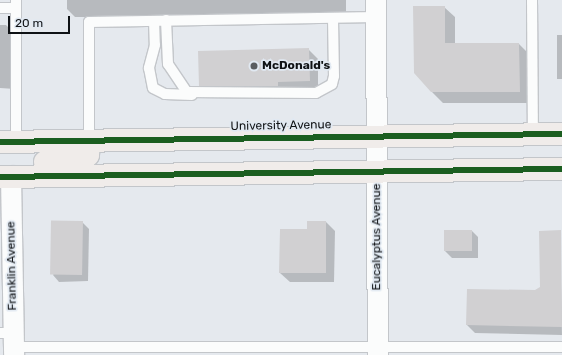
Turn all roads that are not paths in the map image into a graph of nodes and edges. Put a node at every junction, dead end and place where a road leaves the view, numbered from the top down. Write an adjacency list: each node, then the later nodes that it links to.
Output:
1 (532, 0): 9 (lane)
2 (16, 4): 3 (lane); 13 (lane)
3 (0, 8)
4 (376, 8): 5 (lane); 11 (street, Eucalyptus Avenue)
5 (333, 18): 6 (lane); 8 (lane)
6 (166, 20): 7 (lane); 8 (lane)
7 (154, 21): 8 (lane); 12 (lane)
8 (194, 95)
9 (533, 134): 10 (main road, University Avenue); 11 (main road, University Avenue)
10 (562, 134)
11 (376, 136): 12 (main road, University Avenue); 16 (street, Eucalyptus Avenue)
12 (89, 140): 13 (main road, University Avenue); 15 (main road)
13 (8, 142)
14 (562, 169): 16 (main road)
15 (4, 172): 16 (main road); 17 (street, Franklin Avenue)
16 (376, 173): 19 (street, Eucalyptus Avenue)
17 (10, 342): 19 (lane)
18 (562, 347): 19 (lane)
19 (378, 351)

